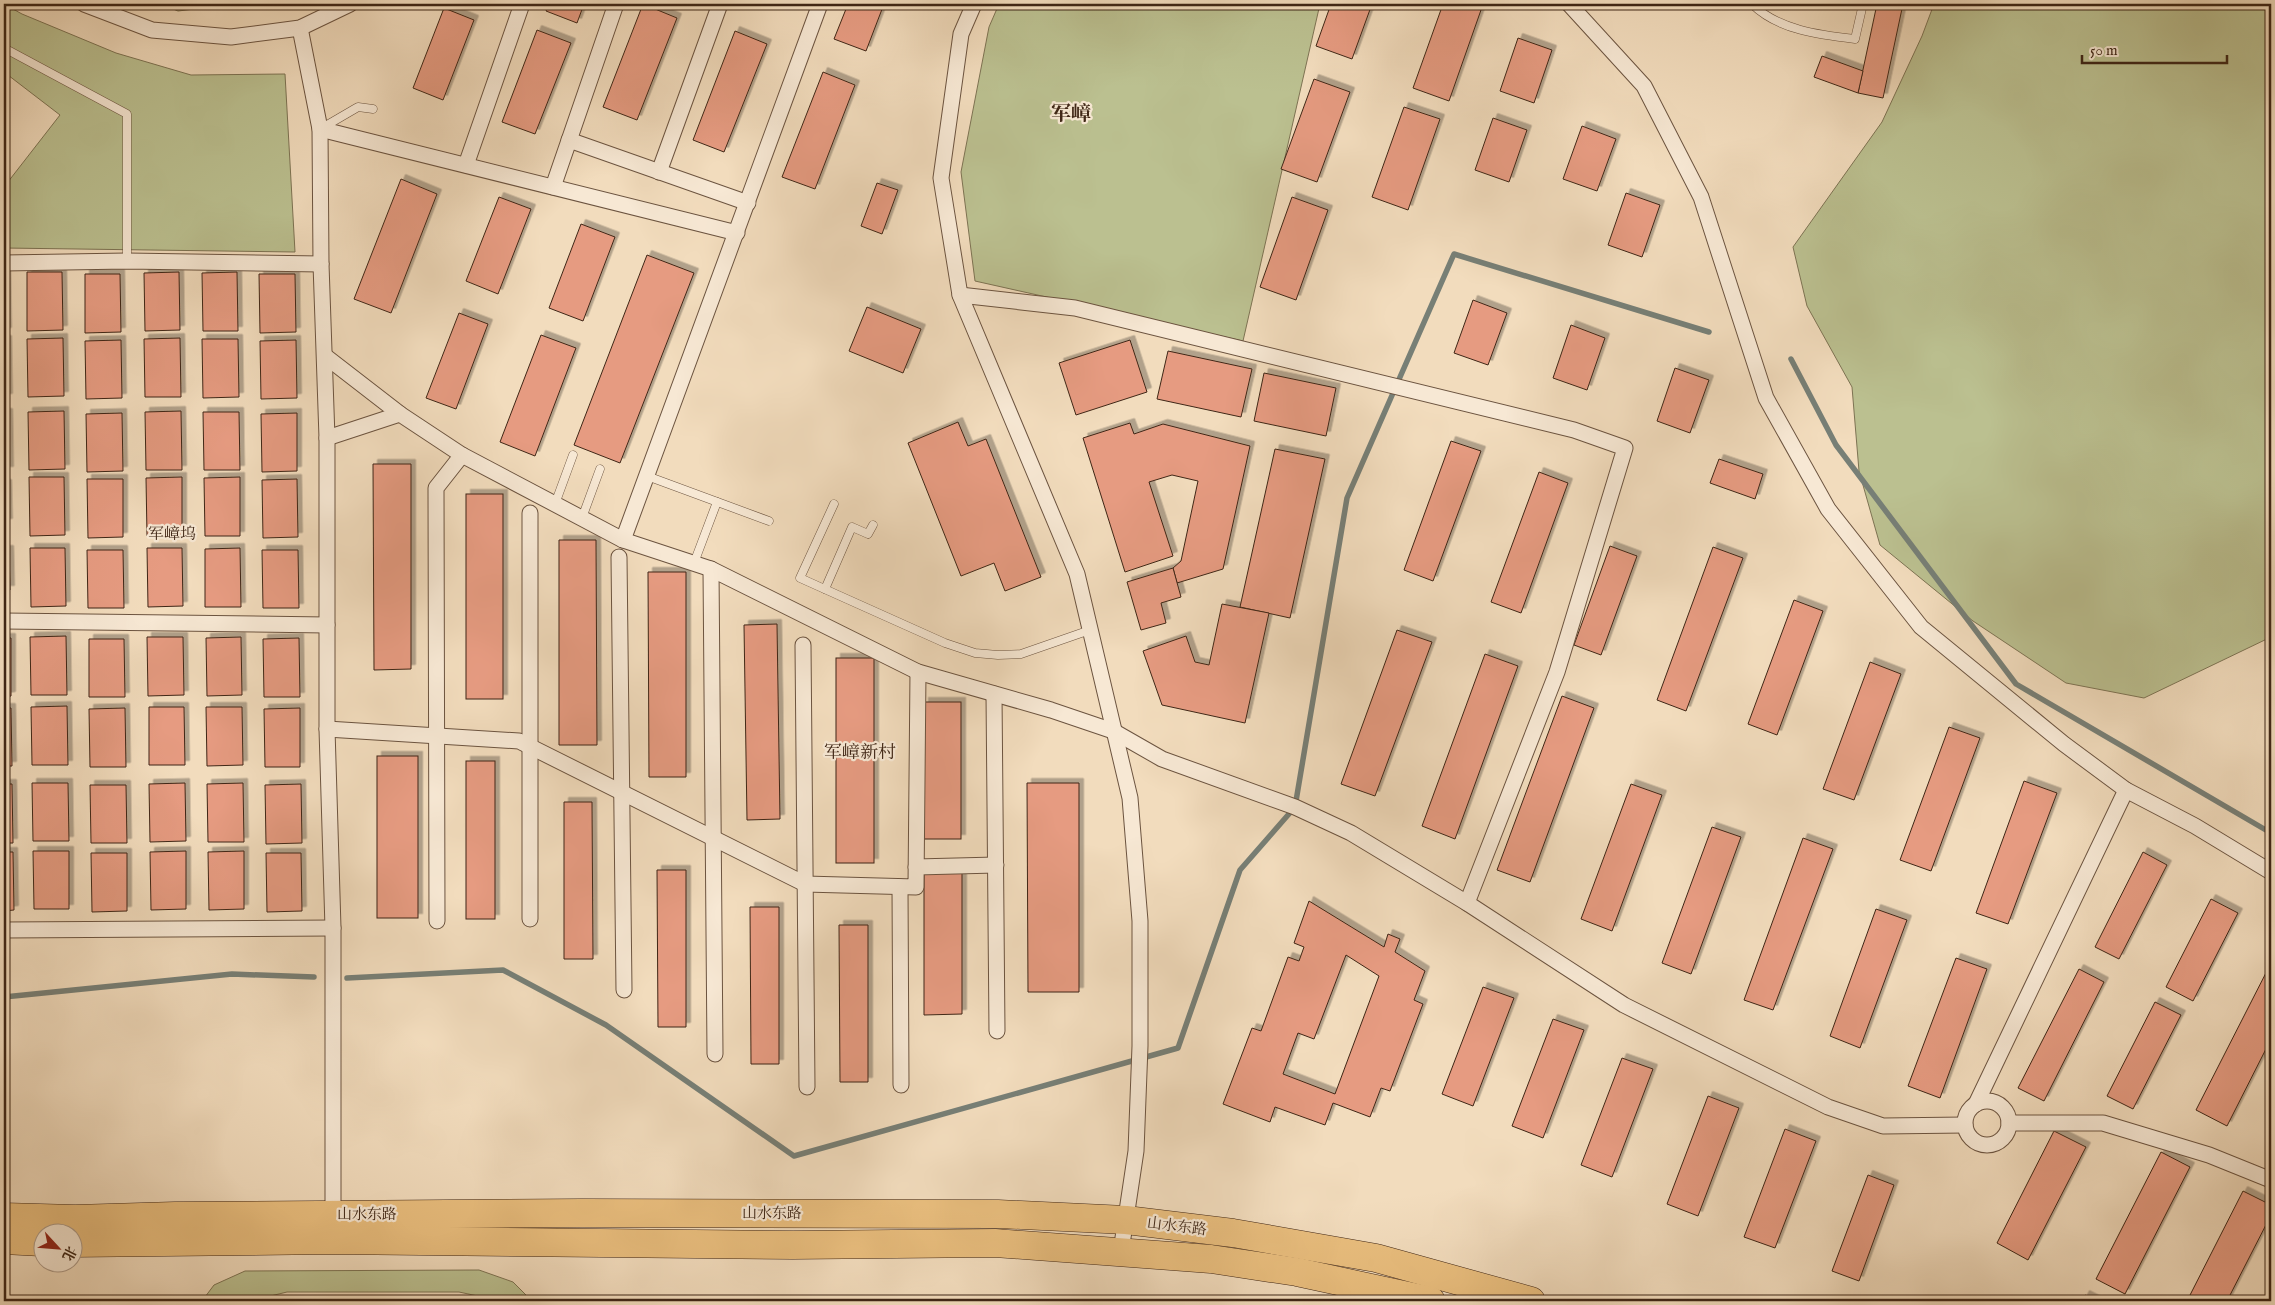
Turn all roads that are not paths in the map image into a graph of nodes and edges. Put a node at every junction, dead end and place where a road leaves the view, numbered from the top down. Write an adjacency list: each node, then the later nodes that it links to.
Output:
1 (84, 4): 11 (street)
2 (350, 4): 11 (street)
3 (522, 4): 16 (street)
4 (616, 4): 15 (street)
5 (720, 4): 17 (street)
6 (820, 4): 19 (street)
7 (974, 4): 24 (street)
8 (1569, 4): 54 (street)
9 (1752, 4): 10 (lane)
10 (1862, 4)
11 (300, 28): 14 (street)
12 (4, 48): 21 (lane)
13 (374, 109): 14 (lane)
14 (320, 129): 16 (street); 23 (street)
15 (569, 140): 17 (street); 18 (street)
16 (466, 165): 18 (street)
17 (659, 172): 19 (street)
18 (553, 187): 20 (street)
19 (748, 203): 20 (street)
20 (737, 233): 31 (street)
21 (127, 261): 22 (street); 23 (street)
22 (4, 264)
23 (322, 264): 25 (street)
24 (960, 295): 46 (street); 62 (street)
25 (325, 356): 26 (street); 27 (street)
26 (400, 414): 27 (street); 28 (street)
27 (327, 438): 45 (street)
28 (462, 455): 33 (street); 52 (street)
29 (573, 455): 33 (lane)
30 (600, 469): 36 (lane)
31 (646, 476): 32 (lane); 39 (street)
32 (717, 502): 37 (lane); 41 (lane)
33 (555, 504): 36 (street)
34 (834, 504): 43 (lane)
35 (530, 513): 53 (street)
36 (582, 518): 39 (street)
37 (769, 521)
38 (873, 524): 43 (lane)
39 (623, 540): 41 (street)
40 (619, 557): 55 (street)
41 (694, 563): 42 (street)
42 (711, 569): 48 (street); 56 (street)
43 (826, 589): 46 (lane)
44 (4, 621): 45 (street)
45 (327, 625): 50 (street)
46 (1090, 630): 51 (street)
47 (803, 645): 60 (street)
48 (918, 672): 49 (street); 58 (street)
49 (994, 694): 51 (street); 57 (street)
50 (327, 729): 52 (street); 65 (street)
51 (1113, 731): 62 (street); 77 (street)
52 (436, 736): 53 (street); 64 (street)
53 (530, 746): 55 (street); 63 (street)
54 (2126, 790): 59 (street); 72 (street)
55 (622, 792): 56 (street); 67 (street)
56 (713, 838): 60 (street); 69 (street)
57 (996, 866): 58 (street); 68 (street)
58 (916, 867): 61 (street)
59 (2271, 872)
60 (805, 884): 61 (street); 71 (street)
61 (900, 887): 70 (street)
62 (1467, 903): 74 (street)
63 (530, 918)
64 (437, 921)
65 (333, 928): 66 (street); 78 (street)
66 (4, 930)
67 (624, 990)
68 (997, 1031)
69 (714, 1054)
70 (901, 1085)
71 (807, 1087)
72 (1976, 1104): 73 (street); 74 (street)
73 (2009, 1123): 74 (street); 75 (street)
74 (1966, 1125)
75 (2271, 1180)
76 (4, 1217): 78 (highway, 山水东路)
77 (1126, 1220): 78 (highway, 山水东路); 82 (street); 84 (highway, 山水东路)
78 (332, 1227): 81 (highway, 山水东路); 82 (highway, 山水东路)
79 (4, 1240): 80 (highway)
80 (32, 1241)
81 (82, 1242)
82 (1121, 1251): 83 (highway, 山水东路)
83 (1417, 1299)
84 (1531, 1301)

